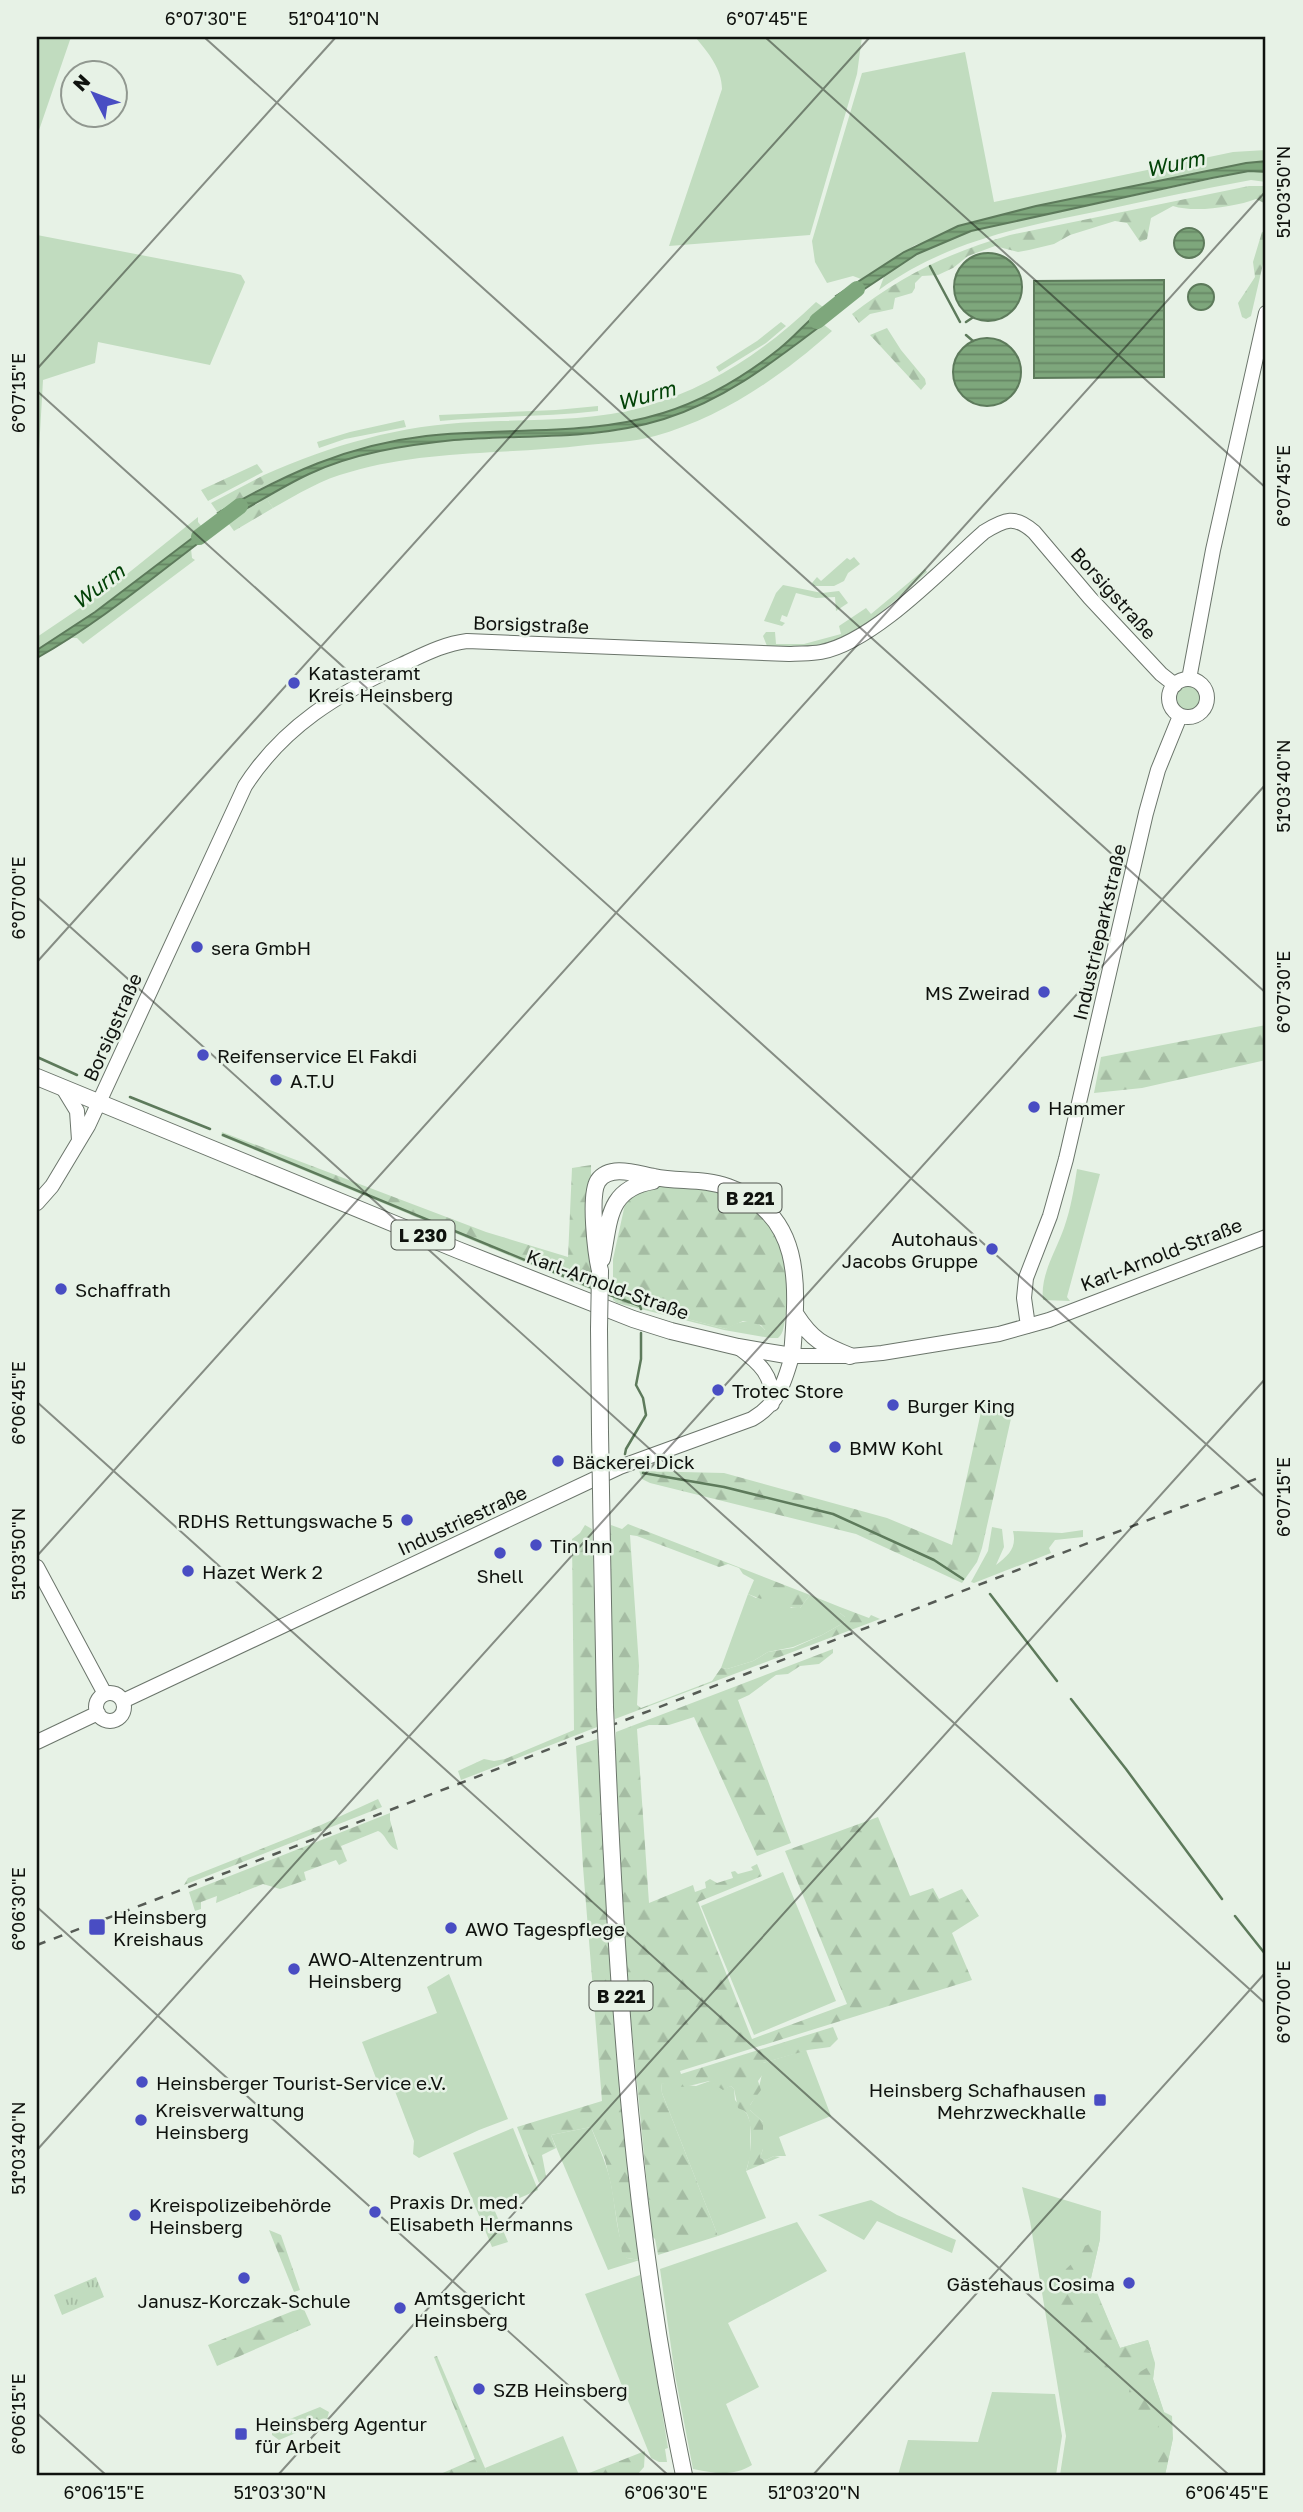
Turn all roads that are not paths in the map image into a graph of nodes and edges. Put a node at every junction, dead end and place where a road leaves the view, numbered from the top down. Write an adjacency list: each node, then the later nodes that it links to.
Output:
1 (1266, 313): 2 (street)
2 (1182, 682): 3 (street); 3 (street); 6 (street, Borsigstraße)
3 (1180, 716): 13 (street, Industrieparkstraße)
4 (37, 1077): 5 (main road, Karl-Arnold-Straße / L 230)
5 (63, 1088): 6 (main road, Karl-Arnold-Straße / L 230); 7 (street)
6 (99, 1102): 7 (street, Borsigstraße); 14 (main road, Karl-Arnold-Straße / L 230)
7 (79, 1141): 9 (street, Borsigstraße)
8 (662, 1179): 11 (main road, B 221); 11 (main road, B 221); 12 (main road, B 221)
9 (37, 1203)
10 (1266, 1237): 13 (street, Karl-Arnold-Straße)
11 (600, 1271): 23 (main road, B 221, bridge)
12 (796, 1315): 15 (main road, B 221); 16 (main road)
13 (1028, 1326): 16 (street, Karl-Arnold-Straße)
14 (738, 1347): 15 (main road, Karl-Arnold-Straße / L 230); 17 (street)
15 (792, 1356): 16 (street, Karl-Arnold-Straße); 17 (street)
16 (850, 1356)
17 (772, 1404): 20 (street, Industriestraße)
18 (37, 1567): 19 (street)
19 (105, 1694): 20 (street); 21 (street)
20 (122, 1701): 21 (street)
21 (98, 1713): 22 (street)
22 (37, 1742)
23 (684, 2475)

